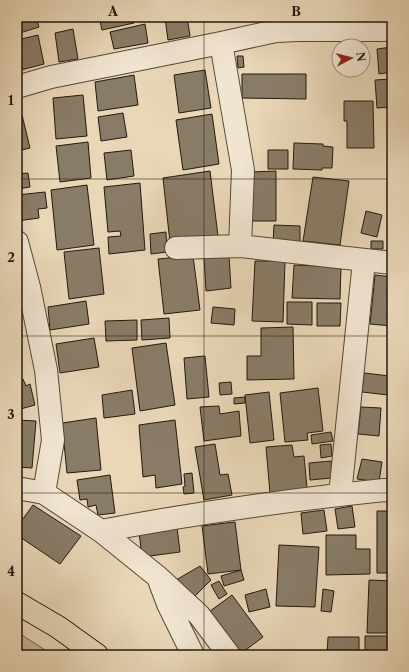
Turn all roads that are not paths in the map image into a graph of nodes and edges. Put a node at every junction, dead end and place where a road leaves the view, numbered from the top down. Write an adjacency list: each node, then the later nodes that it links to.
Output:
1 (296, 24): 2 (street); 3 (street)
2 (392, 30)
3 (221, 43): 4 (street); 6 (street)
4 (17, 87)
5 (17, 242): 12 (street)
6 (240, 246): 7 (street); 8 (street)
7 (176, 248)
8 (364, 261): 9 (street); 13 (street)
9 (392, 263)
10 (17, 488): 12 (street)
11 (392, 491): 13 (street)
12 (44, 493): 14 (street)
13 (340, 495): 14 (street)
14 (101, 531): 15 (street)
15 (158, 577): 18 (street); 19 (street)
16 (17, 603): 17 (main road)
17 (97, 655)
18 (193, 655)
19 (229, 655)

